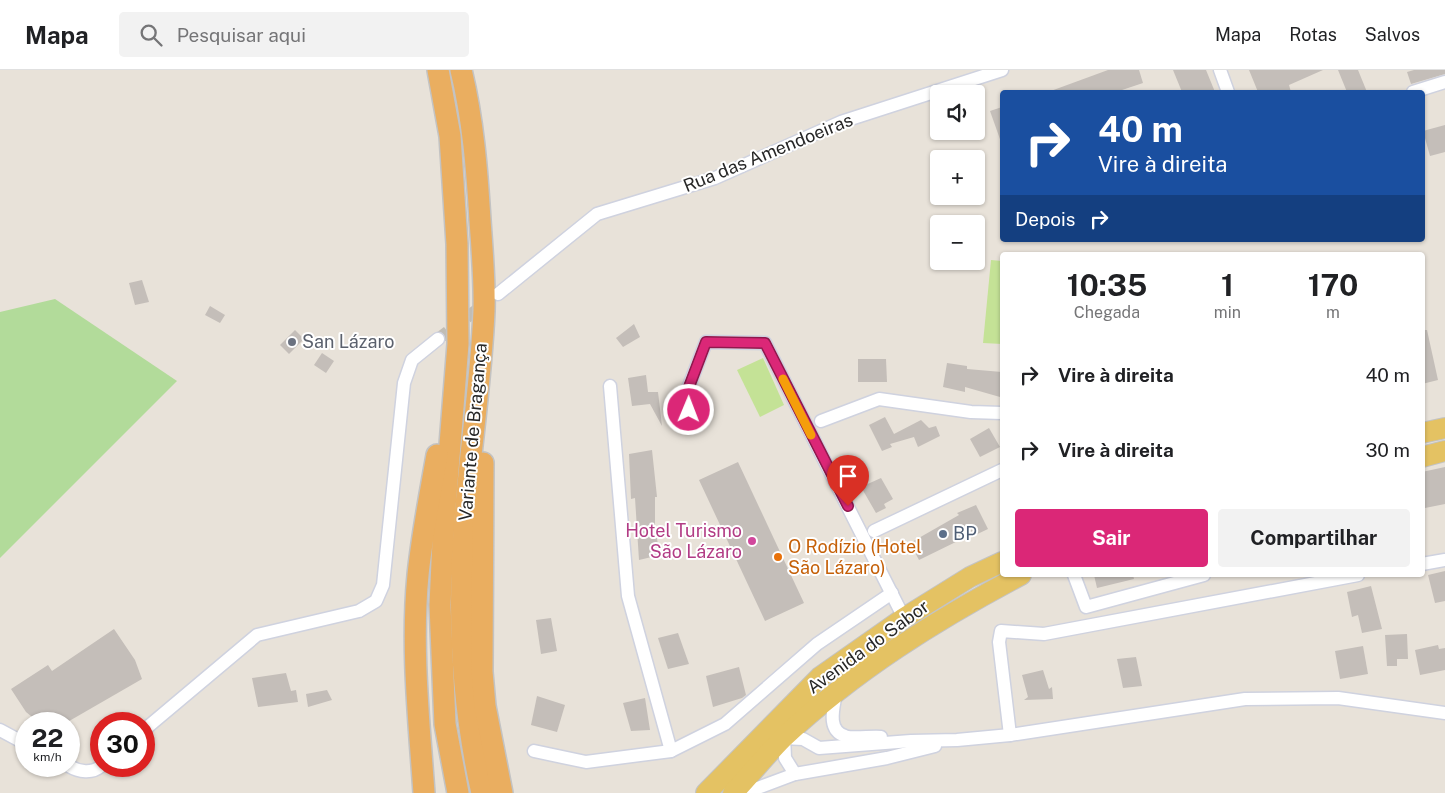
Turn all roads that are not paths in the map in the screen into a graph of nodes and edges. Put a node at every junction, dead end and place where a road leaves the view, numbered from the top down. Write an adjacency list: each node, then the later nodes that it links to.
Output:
1 (438, 70): 10 (highway, Variante de Bragança)
2 (461, 70): 9 (highway, Variante de Bragança)
3 (1002, 70): 8 (street, Rua das Amendoeiras)
4 (1220, 70): 6 (street)
5 (1445, 82): 7 (street)
6 (1227, 90)
7 (1419, 90)
8 (498, 294)
9 (484, 311): 46 (highway, Variante de Bragança); 47 (highway)
10 (448, 341): 33 (street); 44 (highway); 45 (highway, Variante de Bragança)
11 (610, 386): 42 (street)
12 (1000, 413): 14 (street)
13 (693, 420): 28 (street)
14 (821, 421)
15 (1445, 428): 16 (main road)
16 (1425, 432)
17 (1445, 452): 18 (main road)
18 (1425, 456)
19 (1000, 471): 20 (street)
20 (874, 531)
21 (1445, 560): 23 (street)
22 (1000, 563): 29 (main road, Avenida do Sabor)
23 (1425, 563)
24 (1017, 577): 31 (main road, Avenida do Sabor)
25 (1075, 577): 26 (street)
26 (1197, 577)
27 (1347, 577): 35 (street)
28 (892, 593): 29 (street); 42 (street)
29 (904, 618): 30 (main road, Avenida do Sabor)
30 (820, 677): 37 (street); 38 (main road, Avenida do Sabor)
31 (836, 693): 37 (main road, Avenida do Sabor); 40 (street)
32 (1445, 713): 35 (street)
33 (155, 721)
34 (0, 730): 36 (street)
35 (1010, 735): 39 (street)
36 (15, 738)
37 (784, 738): 38 (street); 40 (street); 43 (street); 49 (main road, Avenida do Sabor)
38 (757, 739): 48 (main road, Avenida do Sabor)
39 (957, 740): 40 (street); 43 (street)
40 (911, 741)
41 (534, 750): 42 (street)
42 (671, 751)
43 (795, 774): 50 (street)
44 (424, 793)
45 (458, 793)
46 (482, 793)
47 (502, 793)
48 (706, 793)
49 (733, 793)
50 (744, 793)

